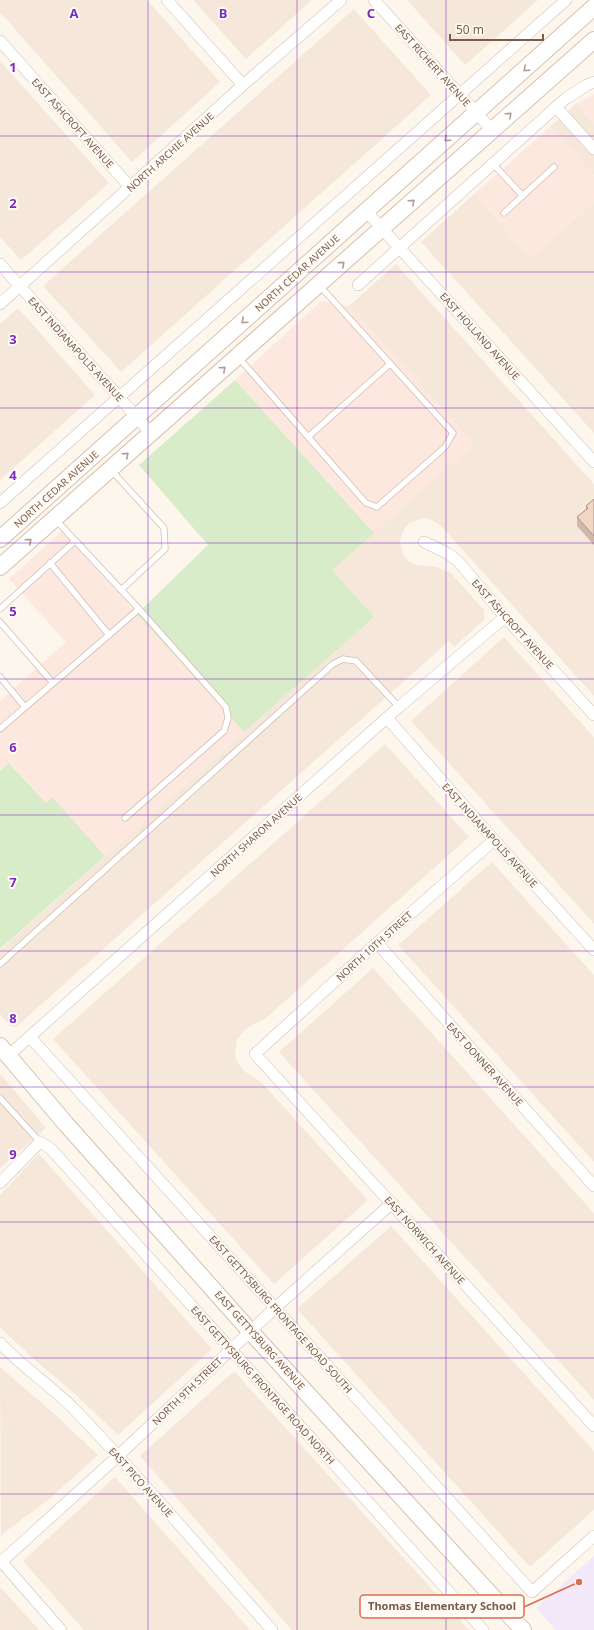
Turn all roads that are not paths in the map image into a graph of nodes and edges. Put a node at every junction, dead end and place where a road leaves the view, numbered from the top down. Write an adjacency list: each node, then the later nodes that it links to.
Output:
1 (167, 0): 9 (street)
2 (341, 0): 9 (street, NORTH ARCHIE AVENUE)
3 (374, 0): 10 (street, EAST RICHERT AVENUE)
4 (566, 0): 10 (street)
5 (594, 7): 12 (main road, NORTH CEDAR AVENUE, one-way to 12)
6 (594, 40): 13 (main road, one-way to 6)
7 (0, 41): 17 (street, EAST ASHCROFT AVENUE)
8 (594, 82): 11 (street)
9 (243, 86): 17 (street, NORTH ARCHIE AVENUE)
10 (459, 95): 12 (street, EAST RICHERT AVENUE); 30 (street)
11 (556, 107): 14 (street); 15 (street)
12 (476, 113): 13 (street, EAST RICHERT AVENUE); 19 (main road, NORTH CEDAR AVENUE, one-way to 19)
13 (492, 130): 21 (main road, one-way to 13)
14 (594, 149)
15 (493, 163): 18 (lane); 22 (street)
16 (554, 167): 18 (lane)
17 (130, 188): 26 (street, NORTH ARCHIE AVENUE)
18 (523, 196): 20 (lane)
19 (366, 211): 21 (street, EAST HOLLAND AVENUE); 31 (main road, NORTH CEDAR AVENUE, one-way to 31)
20 (504, 213)
21 (382, 228): 22 (street, EAST HOLLAND AVENUE); 24 (main road, one-way to 21)
22 (399, 247): 25 (street); 34 (street, EAST HOLLAND AVENUE)
23 (0, 264): 26 (street, EAST INDIANAPOLIS AVENUE)
24 (319, 284): 28 (main road); 29 (lane)
25 (358, 285)
26 (20, 287): 27 (street, NORTH ARCHIE AVENUE); 30 (street, EAST INDIANAPOLIS AVENUE)
27 (0, 304)
28 (238, 356): 32 (main road, one-way to 28); 33 (lane)
29 (390, 364): 33 (lane); 33 (lane)
30 (119, 398): 31 (street, EAST INDIANAPOLIS AVENUE); 36 (street)
31 (137, 416): 32 (street, EAST INDIANAPOLIS AVENUE); 38 (main road, NORTH CEDAR AVENUE)
32 (151, 433): 35 (main road, one-way to 32)
33 (308, 437)
34 (594, 462)
35 (111, 469): 37 (main road); 43 (lane)
36 (0, 503)
37 (55, 519): 39 (lane); 42 (main road, one-way to 37)
38 (0, 539)
39 (75, 541): 41 (lane); 43 (lane)
40 (424, 542): 46 (street, EAST ASHCROFT AVENUE)
41 (50, 563): 44 (lane); 48 (lane)
42 (0, 567)
43 (121, 590): 45 (lane)
44 (0, 609)
45 (138, 609): 48 (lane); 56 (lane)
46 (506, 617): 52 (street, NORTH SHARON AVENUE); 53 (street, EAST ASHCROFT AVENUE)
47 (0, 622): 50 (lane)
48 (109, 635): 50 (lane)
49 (0, 677): 51 (lane)
50 (53, 683): 51 (lane)
51 (25, 707): 55 (lane)
52 (400, 707): 54 (street, NORTH SHARON AVENUE); 60 (lane)
53 (594, 715)
54 (387, 718): 57 (street, EAST INDIANAPOLIS AVENUE); 61 (street, NORTH SHARON AVENUE)
55 (0, 729)
56 (125, 818)
57 (494, 840): 58 (street, NORTH 10TH STREET); 59 (street, EAST INDIANAPOLIS AVENUE)
58 (377, 943): 63 (street, NORTH 10TH STREET); 67 (street, EAST DONNER AVENUE)
59 (594, 950)
60 (0, 964)
61 (30, 1037): 62 (street, NORTH SHARON AVENUE); 69 (street, EAST GETTYSBURG FRONTAGE ROAD SOUTH)
62 (4, 1051): 70 (main road, EAST GETTYSBURG AVENUE)
63 (255, 1054): 68 (street, EAST NORWICH AVENUE)
64 (0, 1098): 65 (lane)
65 (40, 1142): 66 (street); 72 (street, EAST GETTYSBURG FRONTAGE ROAD NORTH)
66 (0, 1183)
67 (594, 1186)
68 (392, 1203): 69 (street, NORTH 9TH STREET); 73 (street, EAST NORWICH AVENUE)
69 (275, 1308): 70 (street, NORTH 9TH STREET); 75 (street, EAST GETTYSBURG FRONTAGE ROAD SOUTH)
70 (250, 1331): 72 (street, NORTH 9TH STREET); 80 (main road, EAST GETTYSBURG AVENUE)
71 (0, 1344): 74 (street, EAST PICO AVENUE)
72 (230, 1349): 74 (street, NORTH 9TH STREET); 79 (street, EAST GETTYSBURG FRONTAGE ROAD NORTH)
73 (594, 1426)
74 (118, 1456): 76 (street, NORTH 9TH STREET); 78 (street, EAST PICO AVENUE)
75 (594, 1536)
76 (0, 1561): 77 (street)
77 (61, 1630)
78 (272, 1630)
79 (483, 1630)
80 (523, 1630)

